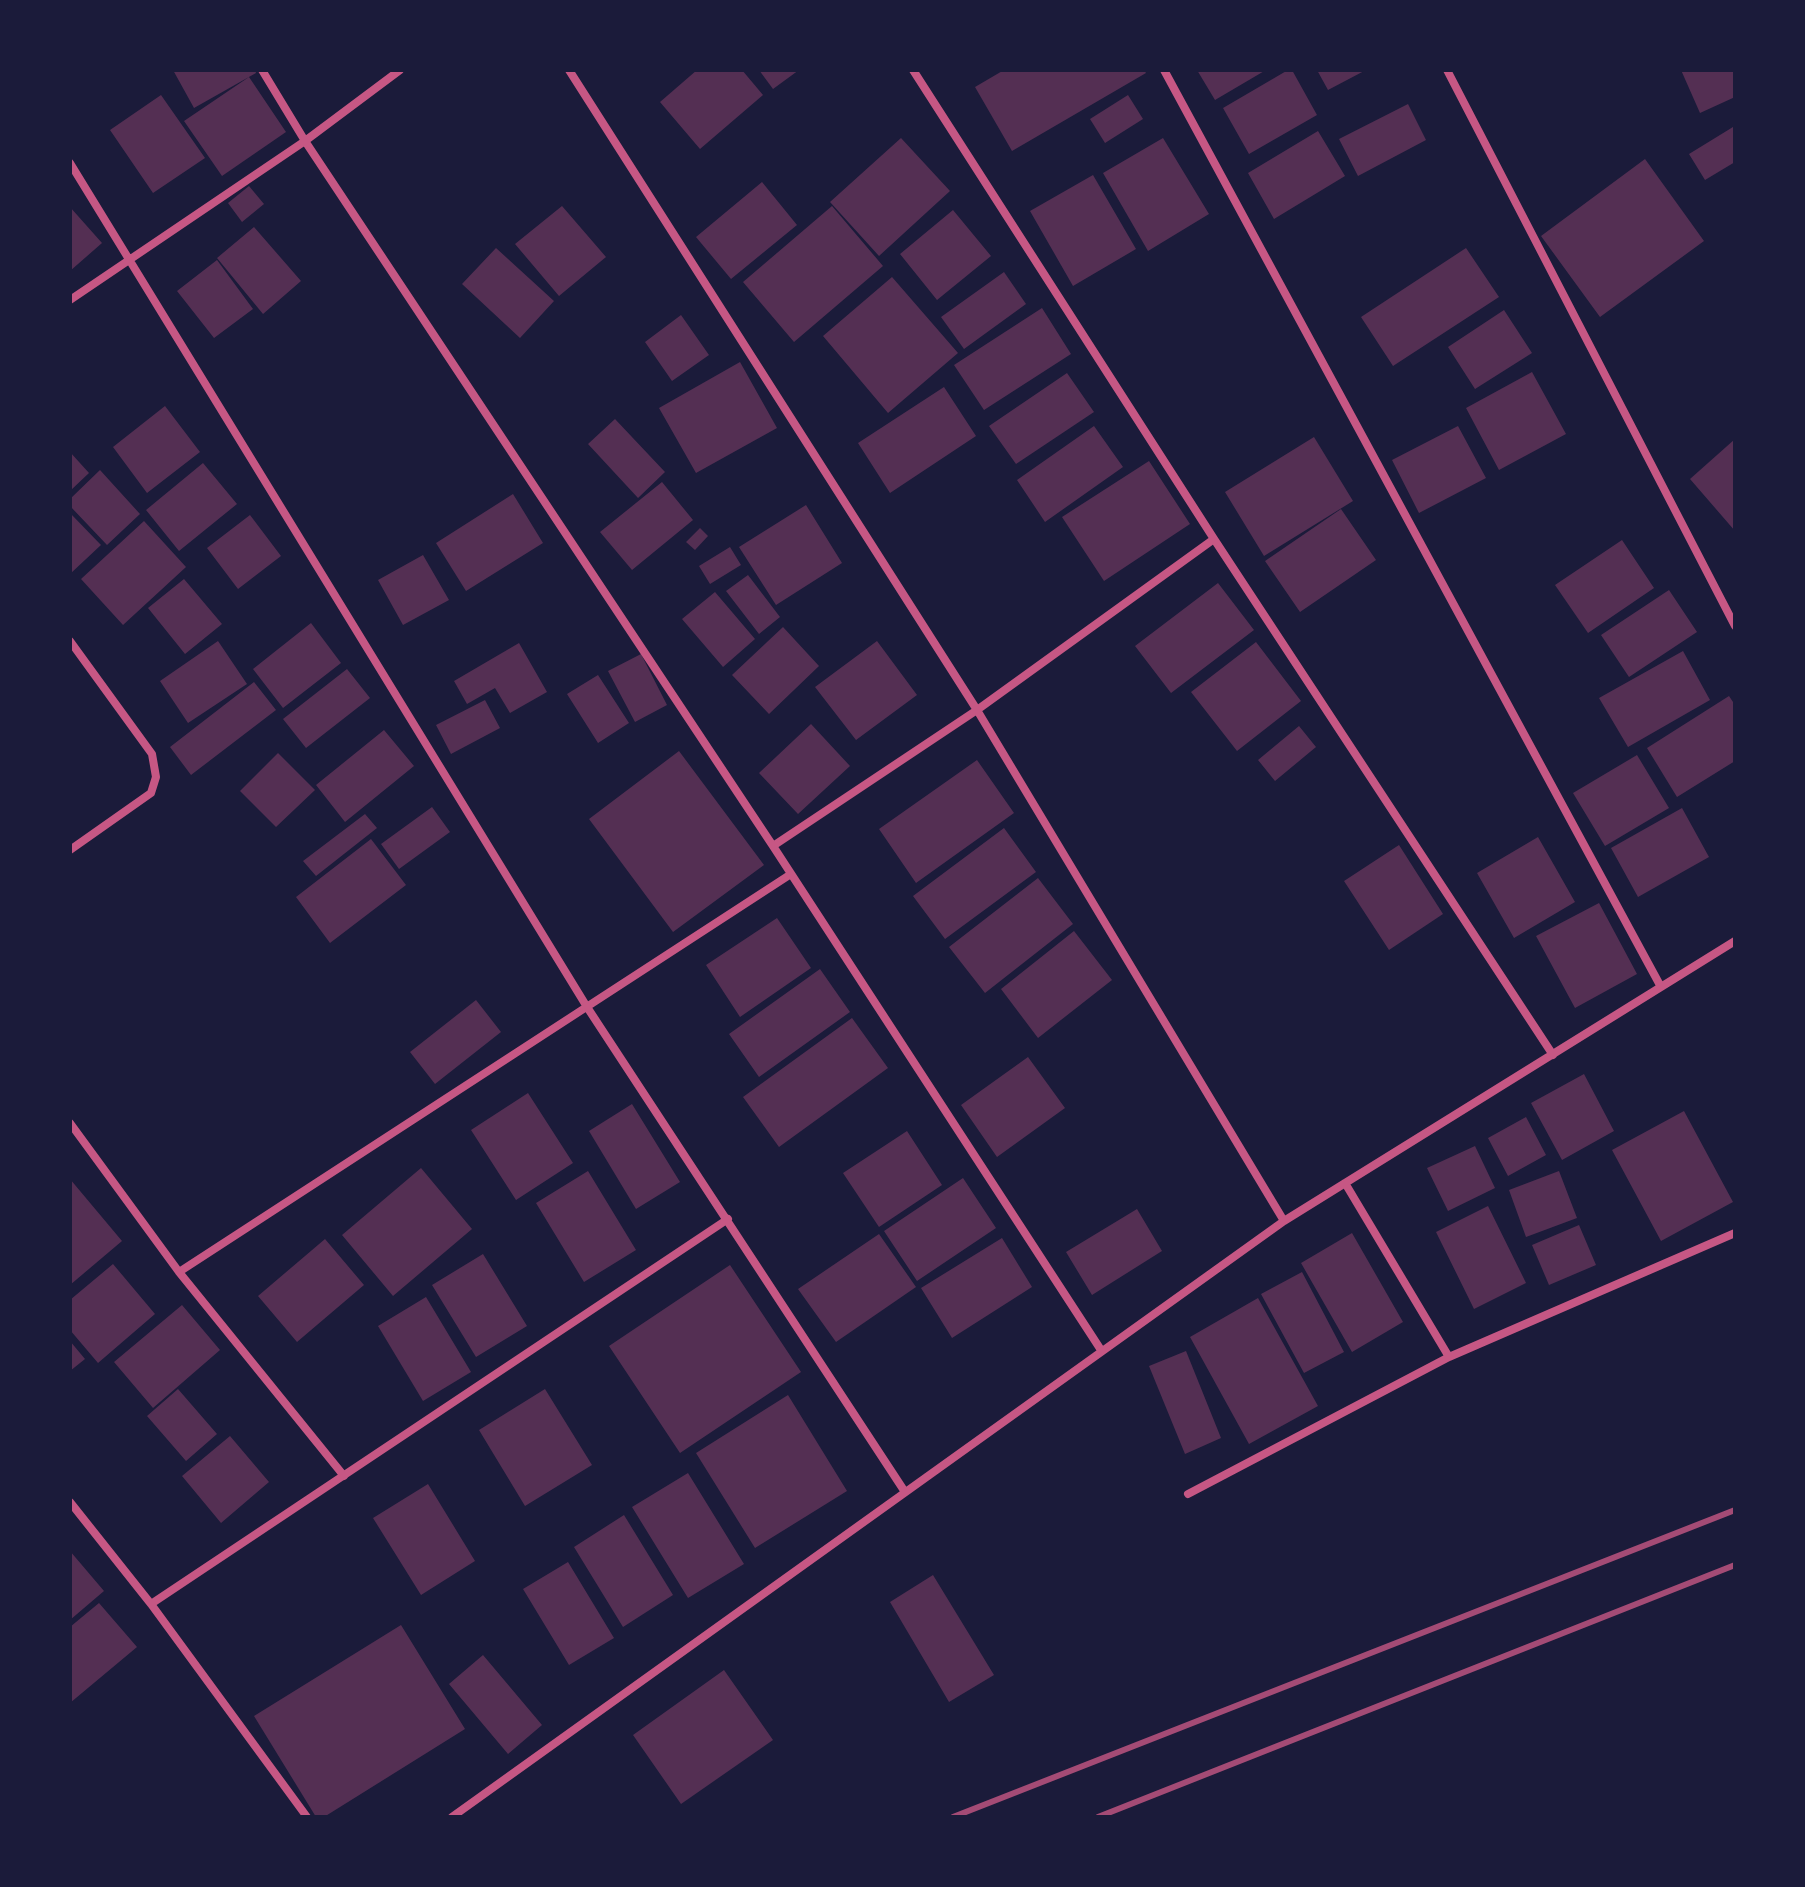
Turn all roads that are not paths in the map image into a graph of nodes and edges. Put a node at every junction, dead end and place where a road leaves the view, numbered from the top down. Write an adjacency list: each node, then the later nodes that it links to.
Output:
1 (262, 70): 7 (street)
2 (400, 70): 7 (street)
3 (569, 70): 14 (street)
4 (913, 70): 11 (street)
5 (1164, 70): 19 (street)
6 (1447, 70): 12 (street)
7 (305, 141): 9 (street); 15 (street)
8 (70, 163): 9 (street)
9 (131, 258): 10 (street); 20 (street)
10 (70, 300)
11 (1214, 539): 14 (street); 21 (street)
12 (1735, 626)
13 (70, 641): 16 (street)
14 (977, 710): 15 (street); 25 (street)
15 (773, 846): 17 (street)
16 (70, 850)
17 (791, 874): 20 (street); 28 (street)
18 (1735, 941): 19 (street)
19 (1661, 987): 21 (street)
20 (587, 1007): 24 (street); 27 (street)
21 (1553, 1055): 23 (street)
22 (70, 1123): 27 (street)
23 (1345, 1183): 25 (street); 29 (street)
24 (728, 1219): 30 (street); 31 (street)
25 (1284, 1221): 28 (street)
26 (1735, 1233): 29 (street)
27 (179, 1272): 30 (street)
28 (1101, 1350): 31 (street)
29 (1449, 1357): 32 (street)
30 (344, 1476): 34 (street)
31 (905, 1492): 36 (street)
32 (1188, 1494)
33 (70, 1502): 34 (street)
34 (151, 1604): 35 (street)
35 (307, 1817)
36 (452, 1817)

